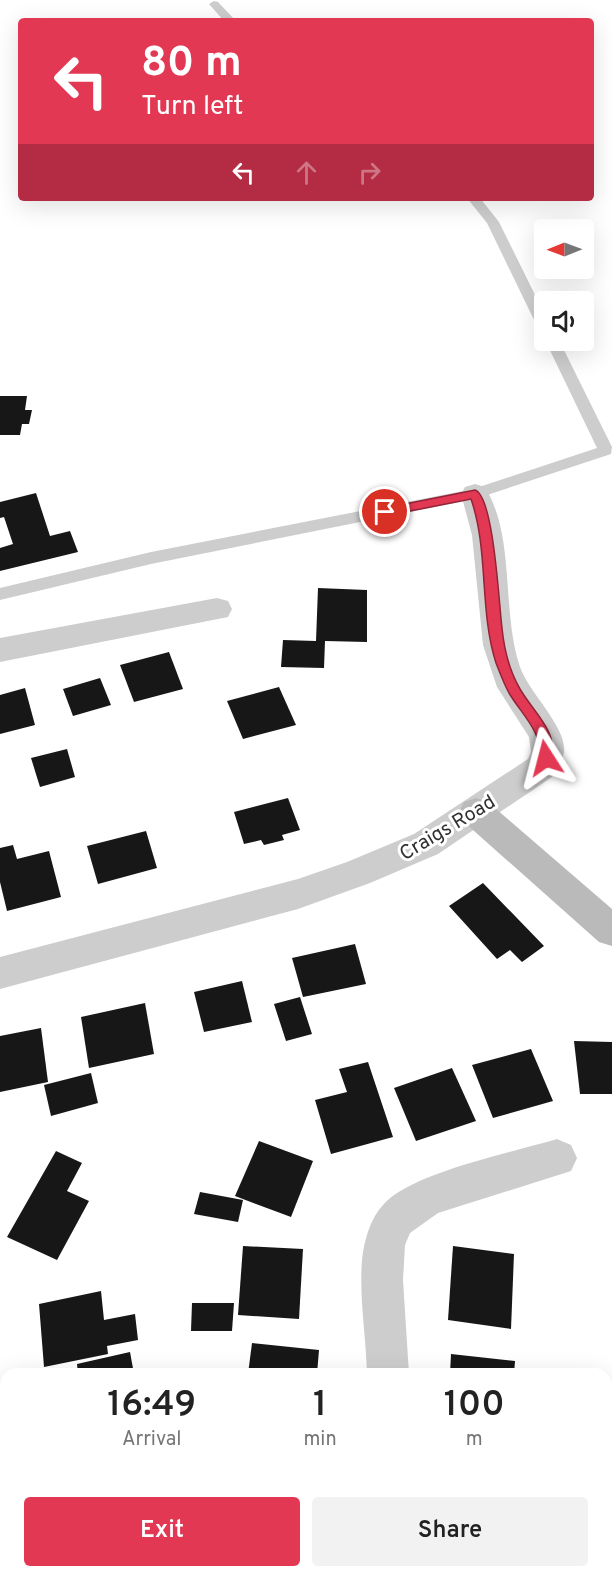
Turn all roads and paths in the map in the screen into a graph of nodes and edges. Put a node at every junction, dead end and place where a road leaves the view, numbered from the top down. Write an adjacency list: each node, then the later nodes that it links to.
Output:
1 (213, 4): 2 (lane)
2 (227, 18)
3 (476, 201): 4 (lane)
4 (534, 306)
5 (557, 351): 6 (lane)
6 (475, 494): 7 (lane); 10 (street, Craigs Road)
7 (0, 594)
8 (217, 609): 9 (street)
9 (0, 650)
10 (476, 812): 11 (street); 12 (street, Craigs Road)
11 (612, 931)
12 (0, 973)
13 (557, 1158): 14 (street)
14 (388, 1368)

